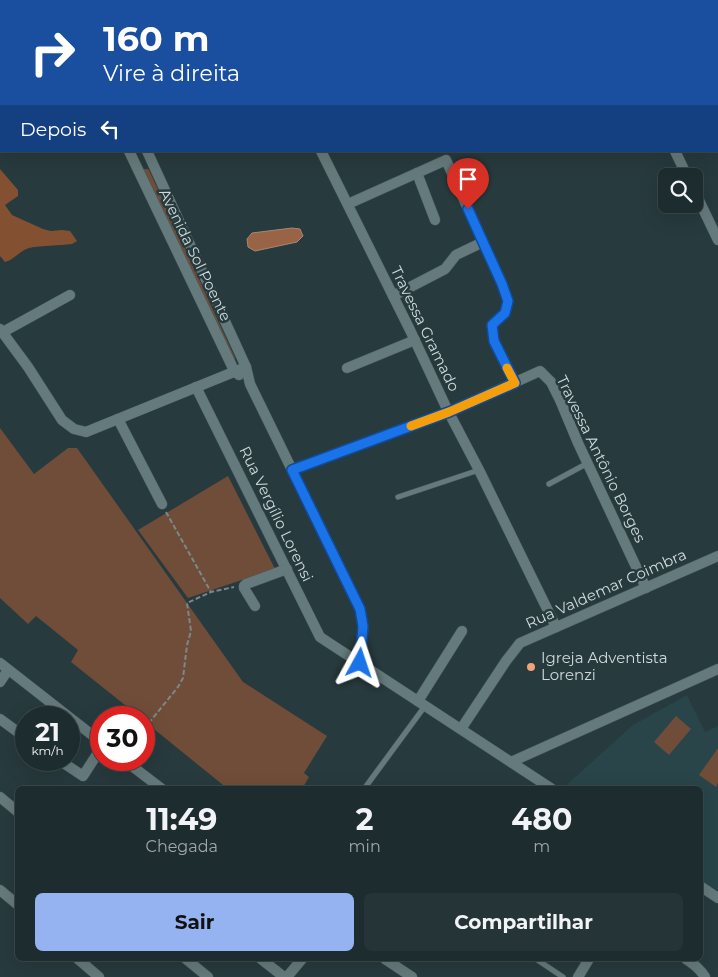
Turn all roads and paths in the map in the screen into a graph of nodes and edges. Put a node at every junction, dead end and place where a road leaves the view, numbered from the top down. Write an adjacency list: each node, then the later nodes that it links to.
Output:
1 (128, 152): 5 (street, Avenida Sol Poente)
2 (322, 152): 8 (street, Travessa Gramado)
3 (675, 152): 6 (street)
4 (149, 155): 5 (street); 17 (street, Avenida Sol Poente)
5 (135, 165): 19 (street, Avenida Sol Poente)
6 (683, 168)
7 (417, 173): 8 (street); 10 (street); 12 (street)
8 (348, 204): 14 (street, Travessa Gramado)
9 (703, 209): 11 (street)
10 (436, 220)
11 (718, 240)
12 (483, 242): 14 (street); 20 (street)
13 (70, 295): 15 (street)
14 (393, 296): 16 (street, Travessa Gramado)
15 (1, 331): 24 (street)
16 (414, 340): 18 (street); 23 (street, Travessa Gramado)
17 (246, 366): 19 (street); 21 (street, Avenida Sol Poente)
18 (347, 368)
19 (234, 371): 21 (street); 22 (street)
20 (515, 383): 23 (street); 25 (street, Travessa Antônio Borges)
21 (250, 384): 26 (street)
22 (196, 387): 24 (street); 32 (street, Rua Vergílio Lorensi)
23 (449, 412): 26 (street); 27 (street, Travessa Gramado)
24 (118, 419): 30 (street)
25 (588, 463): 28 (lane); 34 (street, Travessa Antônio Borges)
26 (292, 470): 39 (street)
27 (479, 470): 29 (lane); 37 (street, Travessa Gramado)
28 (549, 484)
29 (398, 498)
30 (162, 504): 35 (path)
31 (718, 556): 34 (street, Rua Valdemar Coimbra)
32 (287, 569): 33 (street); 39 (street, Rua Vergílio Lorensi)
33 (246, 584): 35 (path); 36 (street)
34 (646, 588): 37 (street, Rua Valdemar Coimbra)
35 (211, 592): 44 (path)
36 (256, 606)
37 (556, 627): 46 (street, Rua Valdemar Coimbra)
38 (462, 631): 43 (street)
39 (360, 663): 43 (street, Rua Vergílio Lorensi)
40 (4, 667): 42 (street); 48 (street)
41 (718, 670): 49 (street)
42 (0, 682)
43 (422, 703): 46 (street, Rua Vergílio Lorensi); 54 (lane)
44 (155, 715)
45 (0, 719): 47 (street)
46 (461, 729): 49 (street, Rua Vergílio Lorensi)
47 (15, 730)
48 (90, 733)
49 (511, 762): 55 (street, Rua Vergílio Lorensi)
50 (90, 765): 51 (street)
51 (76, 771)
52 (138, 771): 53 (street)
53 (158, 786)
54 (366, 786)
55 (547, 786)
56 (0, 797): 57 (street)
57 (15, 810)
58 (703, 888): 60 (street)
59 (0, 890): 61 (street)
60 (718, 898)
61 (15, 902)
62 (80, 961): 70 (street)
63 (188, 961): 71 (street)
64 (264, 961): 72 (street)
65 (300, 961): 72 (street)
66 (388, 961): 73 (street)
67 (539, 961): 74 (lane)
68 (588, 961): 75 (street)
69 (689, 961): 76 (street)
70 (99, 977)
71 (208, 977)
72 (286, 977)
73 (412, 977)
74 (563, 977)
75 (578, 977)
76 (705, 977)

